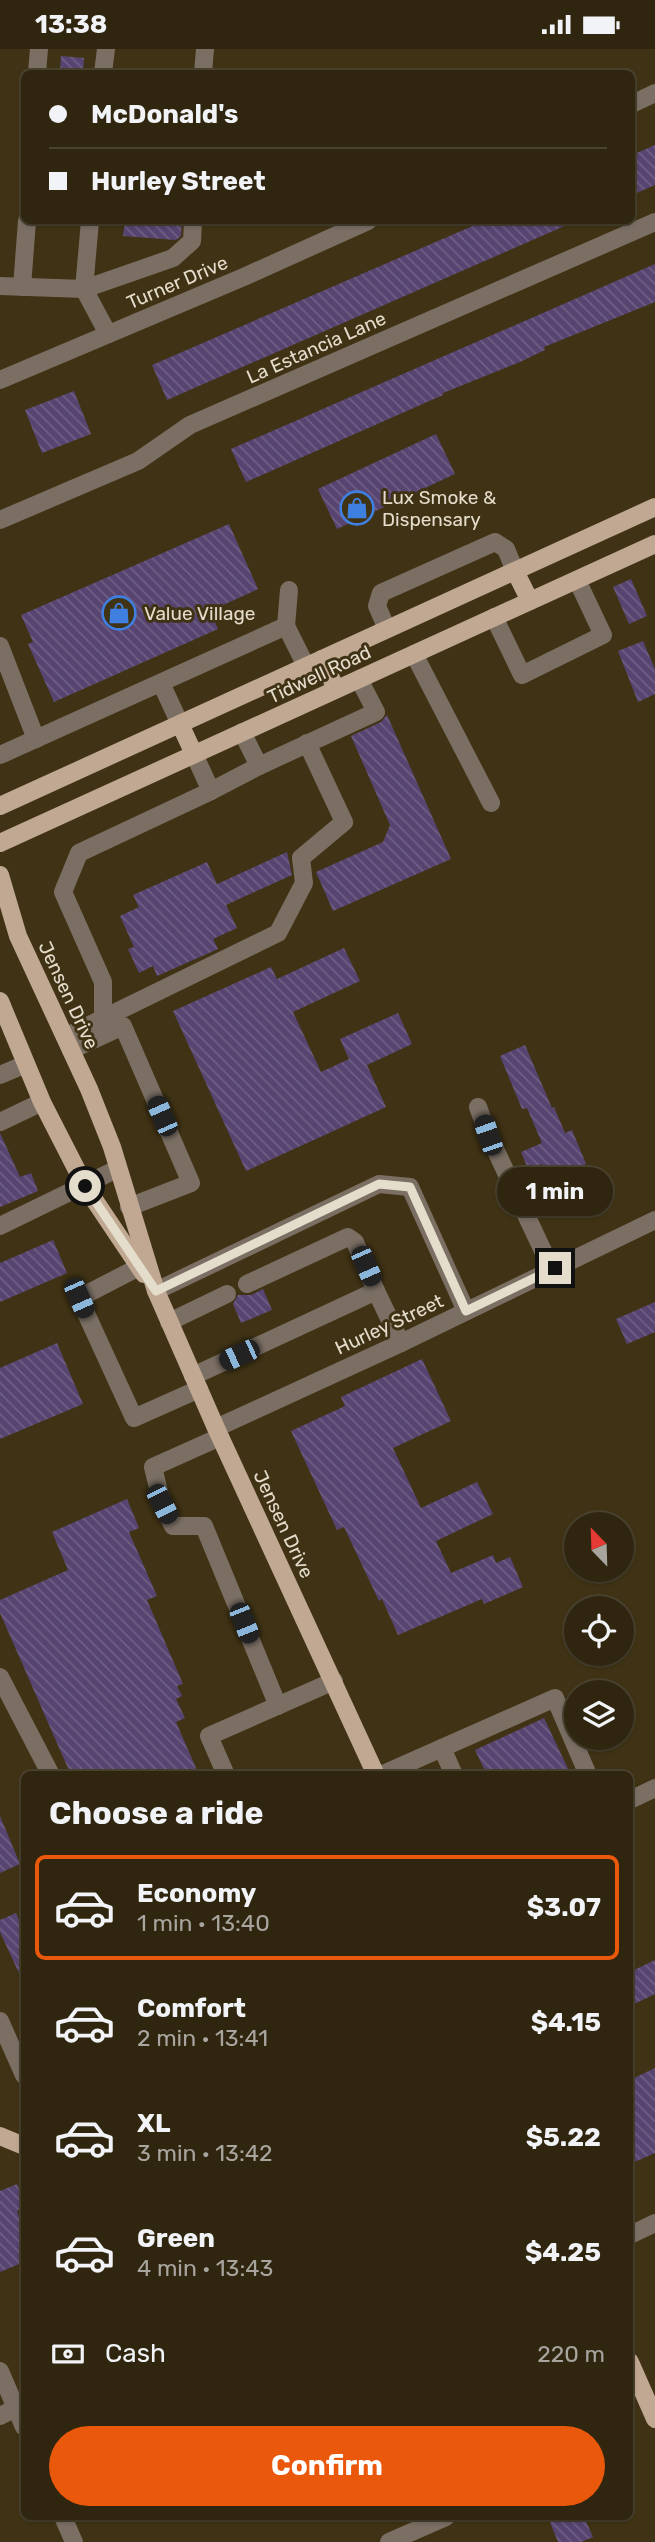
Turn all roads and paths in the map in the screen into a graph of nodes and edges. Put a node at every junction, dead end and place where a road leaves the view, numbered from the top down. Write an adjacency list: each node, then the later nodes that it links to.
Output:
1 (39, 49): 4 (street)
2 (106, 49): 5 (street)
3 (205, 49): 6 (street)
4 (37, 70)
5 (103, 70)
6 (204, 70)
7 (655, 93): 8 (street)
8 (635, 103)
9 (655, 222): 20 (street, La Estancia Lane)
10 (27, 224): 15 (street)
11 (90, 224): 16 (street)
12 (193, 224): 16 (street)
13 (362, 224): 17 (street, Turner Drive)
14 (0, 286): 15 (street)
15 (22, 287): 16 (street)
16 (84, 289): 17 (street)
17 (108, 334): 18 (street, Turner Drive)
18 (0, 380)
19 (655, 507): 22 (main road, Tidwell Road)
20 (0, 520)
21 (655, 544): 23 (main road, Tidwell Road)
22 (515, 571): 25 (main road); 28 (main road, Tidwell Road); 28 (street)
23 (577, 580): 25 (main road, Tidwell Road); 26 (street)
24 (289, 590): 27 (street)
25 (530, 601): 26 (main road, Tidwell Road)
26 (494, 617): 30 (main road, Tidwell Road)
27 (286, 626): 31 (street); 33 (street)
28 (387, 629): 31 (main road, Tidwell Road)
29 (0, 646): 37 (street)
30 (414, 654): 32 (main road, Tidwell Road); 43 (street)
31 (314, 663): 34 (main road); 35 (main road, Tidwell Road)
32 (359, 679): 34 (main road, Tidwell Road); 38 (street)
33 (161, 683): 35 (street); 37 (street)
34 (336, 689): 36 (main road, Tidwell Road)
35 (180, 724): 39 (main road); 44 (main road, Tidwell Road)
36 (242, 732): 39 (main road, Tidwell Road); 41 (street)
37 (36, 739): 40 (street)
38 (307, 743): 41 (street); 48 (street)
39 (194, 754): 42 (street); 45 (main road, Tidwell Road)
40 (0, 755)
41 (258, 766): 42 (street)
42 (211, 790): 48 (street)
43 (491, 803)
44 (0, 806)
45 (0, 843)
46 (0, 875): 50 (main road, Jensen Drive)
47 (0, 1001): 49 (main road, Jensen Drive)
48 (103, 1019): 50 (street)
49 (4, 1022): 51 (main road, Jensen Drive)
50 (68, 1044): 56 (main road, Jensen Drive); 58 (street)
51 (26, 1064): 52 (street); 53 (main road, Jensen Drive)
52 (0, 1075)
53 (42, 1102): 55 (street); 57 (main road, Jensen Drive)
54 (478, 1107): 62 (street)
55 (0, 1122)
56 (117, 1170): 57 (street); 58 (main road, Jensen Drive)
57 (85, 1186): 60 (street); 61 (main road, Jensen Drive)
58 (129, 1207): 64 (main road, Jensen Drive)
59 (655, 1220): 62 (street, Hurley Street)
60 (0, 1226)
61 (139, 1267): 64 (main road, Jensen Drive); 70 (street)
62 (552, 1270): 67 (street, Hurley Street)
63 (247, 1285): 65 (street)
64 (156, 1291): 67 (street); 68 (main road, Jensen Drive)
65 (376, 1291): 69 (street); 70 (street)
66 (227, 1294): 68 (street)
67 (466, 1311): 69 (street, Hurley Street)
68 (169, 1322): 70 (main road, Jensen Drive)
69 (401, 1343): 71 (street, Hurley Street)
70 (196, 1383): 71 (main road, Jensen Drive)
71 (218, 1432): 73 (main road, Jensen Drive); 74 (street, Hurley Street)
72 (0, 1677): 76 (street)
73 (334, 1681): 74 (street); 78 (main road, Jensen Drive)
74 (278, 1706): 77 (street)
75 (442, 1748): 79 (street); 80 (street); 81 (street)
76 (49, 1771)
77 (224, 1771)
78 (377, 1771)
79 (388, 1771)
80 (452, 1771)
81 (587, 1771)
82 (655, 1788): 83 (street)
83 (633, 1799)
84 (1, 2025): 85 (street)
85 (21, 2068)
86 (0, 2136): 87 (main road)
87 (21, 2145)
88 (655, 2223): 89 (street)
89 (633, 2234)
90 (633, 2368): 93 (main road)
91 (0, 2371): 94 (street)
92 (633, 2395): 93 (main road)
93 (648, 2401): 95 (main road)
94 (8, 2412): 96 (street)
95 (655, 2419)
96 (21, 2424)
97 (64, 2520): 99 (street)
98 (439, 2520): 100 (street)
99 (74, 2542)
100 (389, 2542)

